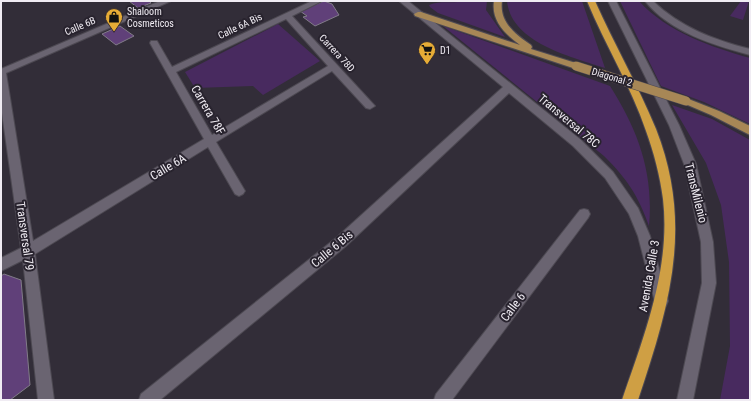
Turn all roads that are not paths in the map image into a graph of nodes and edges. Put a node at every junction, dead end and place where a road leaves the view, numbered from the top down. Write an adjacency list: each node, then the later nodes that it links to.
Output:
1 (167, 1): 15 (street, Calle 6B)
2 (318, 1): 9 (street, Calle 6A Bis)
3 (403, 1): 8 (street, Transversal 78C)
4 (498, 1): 12 (main road, Diagonal 2)
5 (591, 1): 24 (highway, Avenida Calle 3)
6 (612, 1): 29 (street, TransMilenio)
7 (649, 1): 11 (street)
8 (418, 14): 12 (main road); 16 (street, Transversal 78C)
9 (287, 16): 13 (street, Carrera 78D); 14 (street, Calle 6A Bis)
10 (154, 43): 14 (street, Carrera 78F)
11 (750, 52)
12 (553, 59): 18 (main road, Diagonal 2, bridge)
13 (334, 66): 17 (street, Carrera 78D); 19 (street, Calle 6A)
14 (171, 71): 19 (street, Carrera 78F)
15 (1, 72): 22 (street, Transversal 79)
16 (508, 88): 24 (street, Transversal 78C); 26 (street, Calle 6 Bis)
17 (370, 106)
18 (750, 131)
19 (210, 141): 20 (street, Carrera 78F); 22 (street, Calle 6A)
20 (239, 191)
21 (584, 214): 27 (street, Calle 6)
22 (28, 250): 23 (street, Calle 6A); 25 (street, Transversal 79)
23 (1, 265)
24 (661, 302): 28 (highway, Avenida Calle 3)
25 (46, 400)
26 (147, 400)
27 (442, 400)
28 (630, 400)
29 (685, 400)

